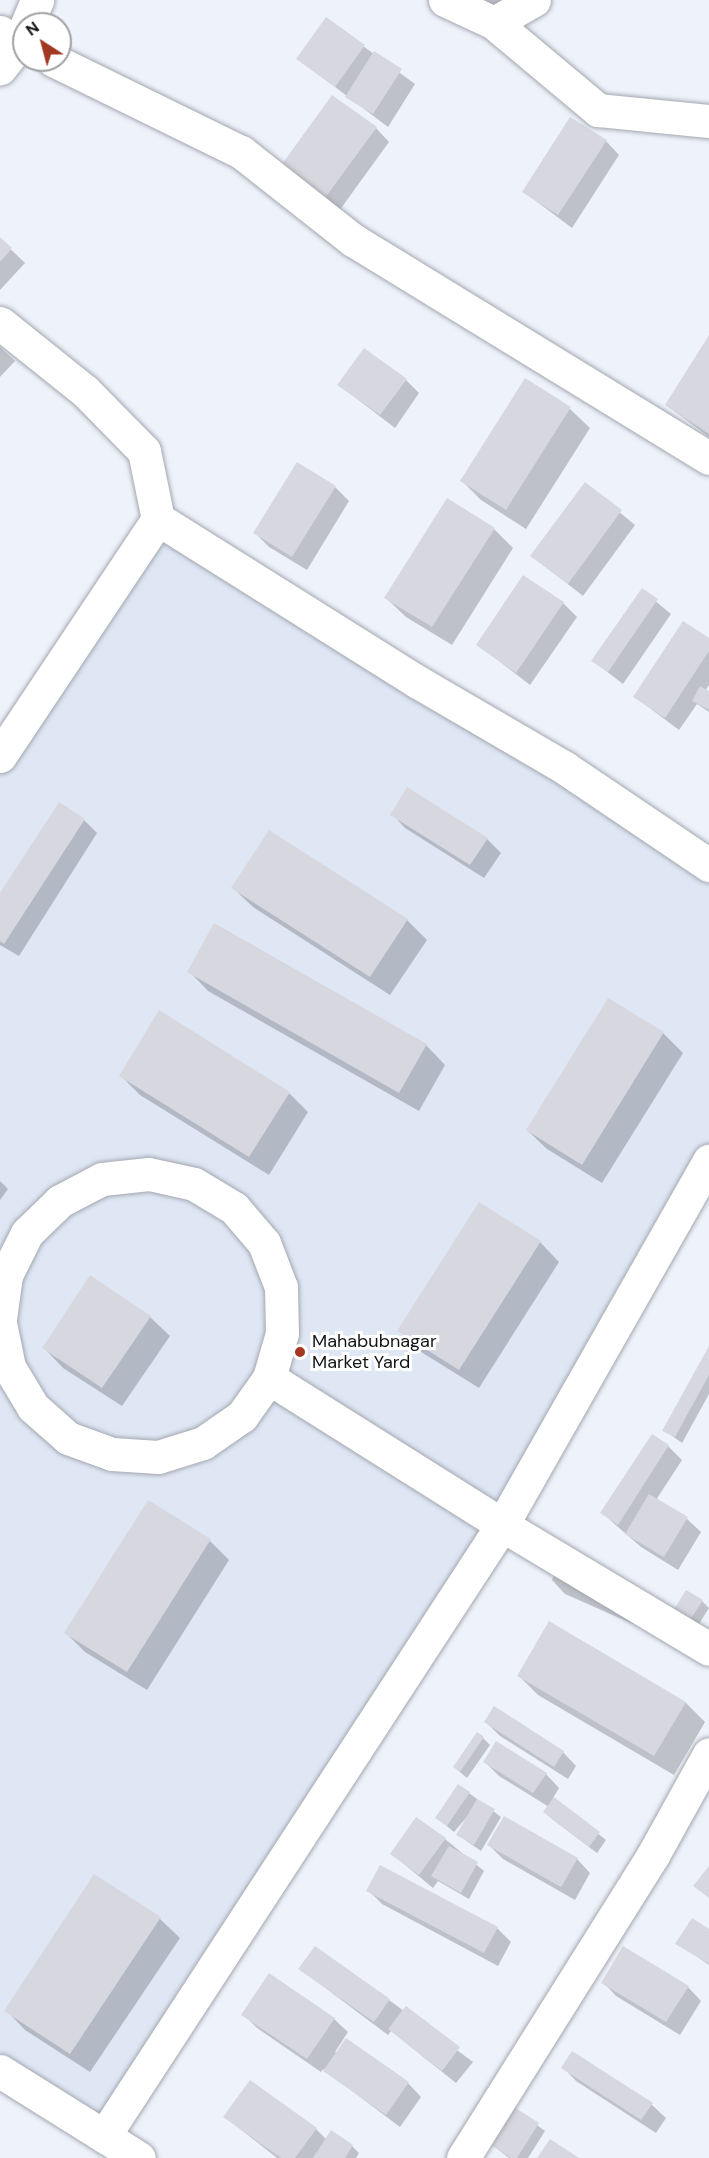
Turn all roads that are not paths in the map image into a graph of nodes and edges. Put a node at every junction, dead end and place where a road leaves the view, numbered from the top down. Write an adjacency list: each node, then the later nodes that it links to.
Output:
1 (445, 0): 3 (street)
2 (534, 0): 3 (street)
3 (494, 23): 5 (street)
4 (72, 70): 7 (street)
5 (709, 122)
6 (0, 323): 8 (street)
7 (709, 458)
8 (158, 519): 9 (street); 10 (street)
9 (0, 756)
10 (709, 865)
11 (709, 1161): 14 (street)
12 (0, 1321): 13 (street); 13 (street)
13 (269, 1378): 14 (street)
14 (502, 1525): 15 (street); 18 (street)
15 (709, 1649)
16 (709, 1754): 20 (street)
17 (0, 2071): 18 (street)
18 (105, 2136): 19 (street)
19 (139, 2158)
20 (463, 2158)

